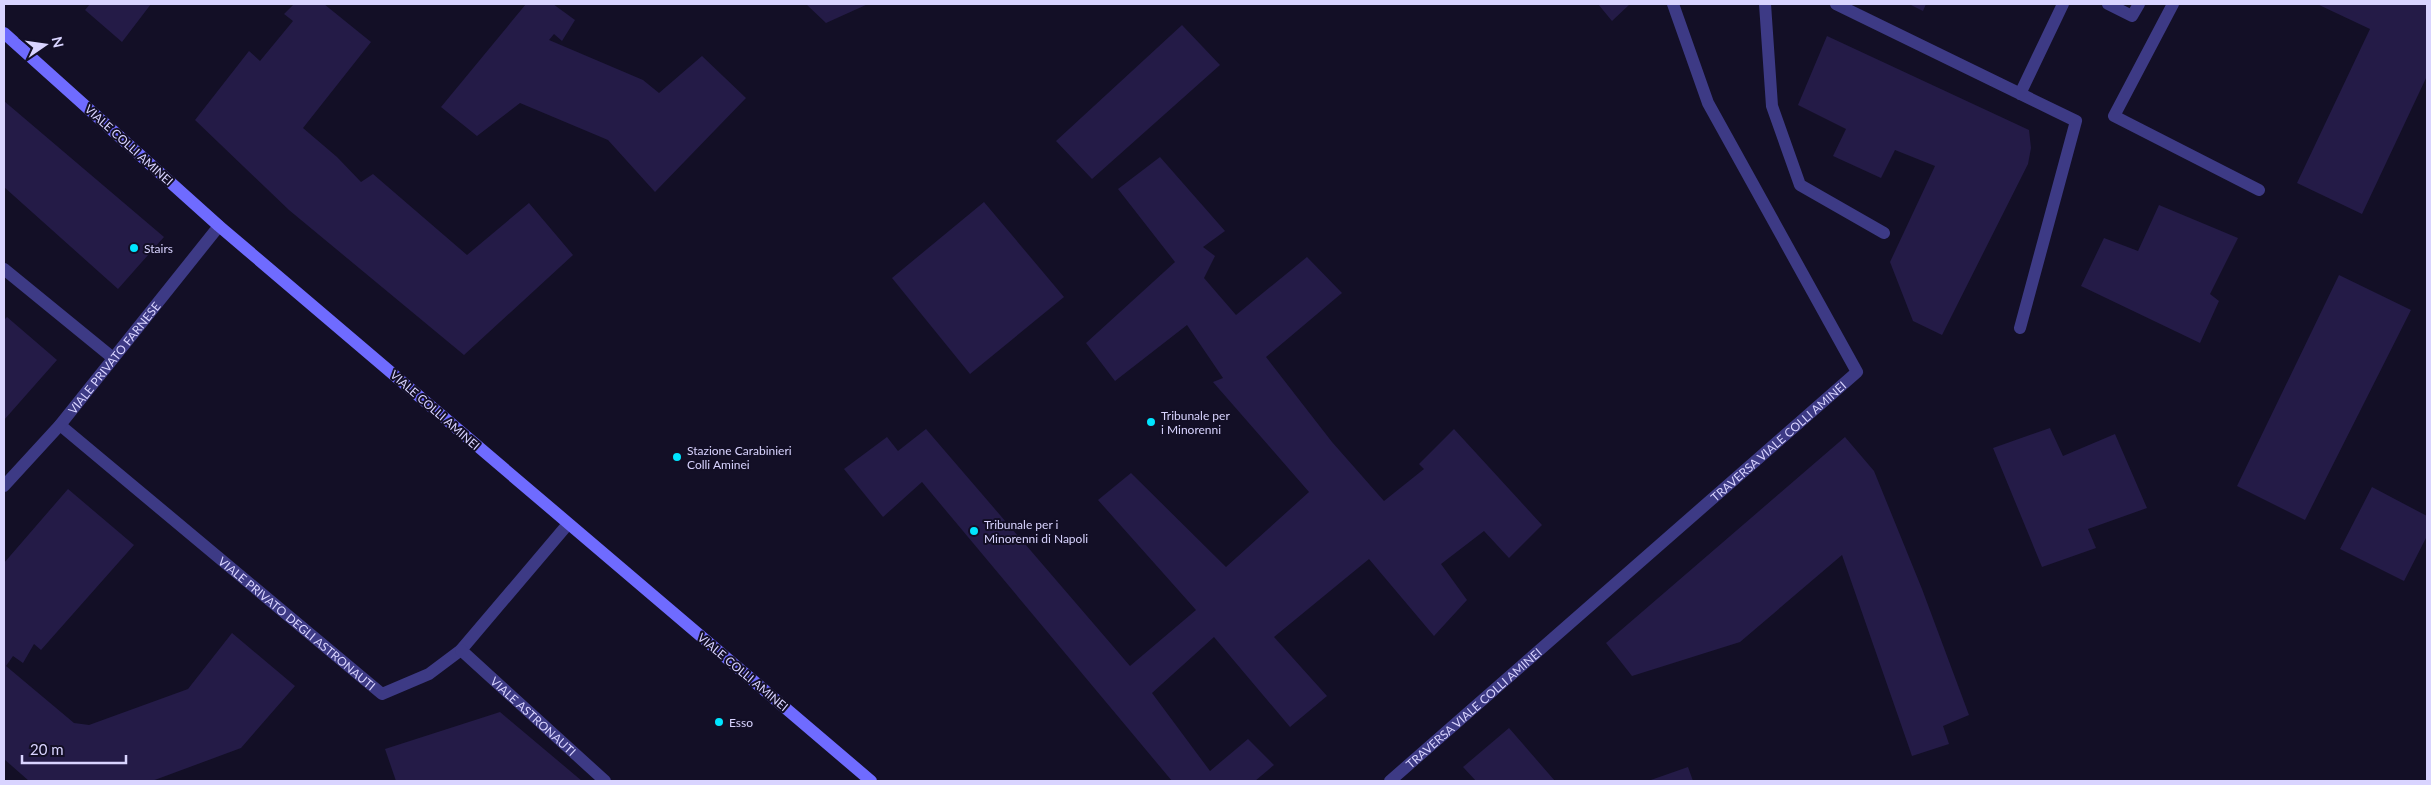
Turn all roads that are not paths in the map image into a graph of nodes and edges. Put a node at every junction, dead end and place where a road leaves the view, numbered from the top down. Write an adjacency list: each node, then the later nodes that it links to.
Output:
1 (1673, 4): 22 (street, TRAVERSA VIALE COLLI AMINEI)
2 (1765, 4): 12 (street)
3 (1836, 4): 9 (street)
4 (2064, 4): 9 (street)
5 (2108, 4): 6 (street)
6 (2138, 4)
7 (2174, 4): 10 (street)
8 (4, 33): 11 (main road, VIALE COLLI AMINEI)
9 (2020, 94): 14 (street)
10 (2259, 190)
11 (219, 226): 15 (street, VIALE PRIVATO FARNESE); 18 (main road, VIALE COLLI AMINEI)
12 (1884, 233)
13 (4, 269): 15 (street)
14 (2020, 328)
15 (113, 358): 16 (street, VIALE PRIVATO FARNESE)
16 (60, 425): 17 (street, VIALE PRIVATO FARNESE); 19 (street, VIALE PRIVATO DEGLI ASTRONAUTI)
17 (4, 486)
18 (568, 524): 19 (street, VIALE PRIVATO DEGLI ASTRONAUTI); 21 (main road, VIALE COLLI AMINEI)
19 (461, 650): 20 (street, VIALE ASTRONAUTI)
20 (605, 781)
21 (871, 781)
22 (1390, 781)

